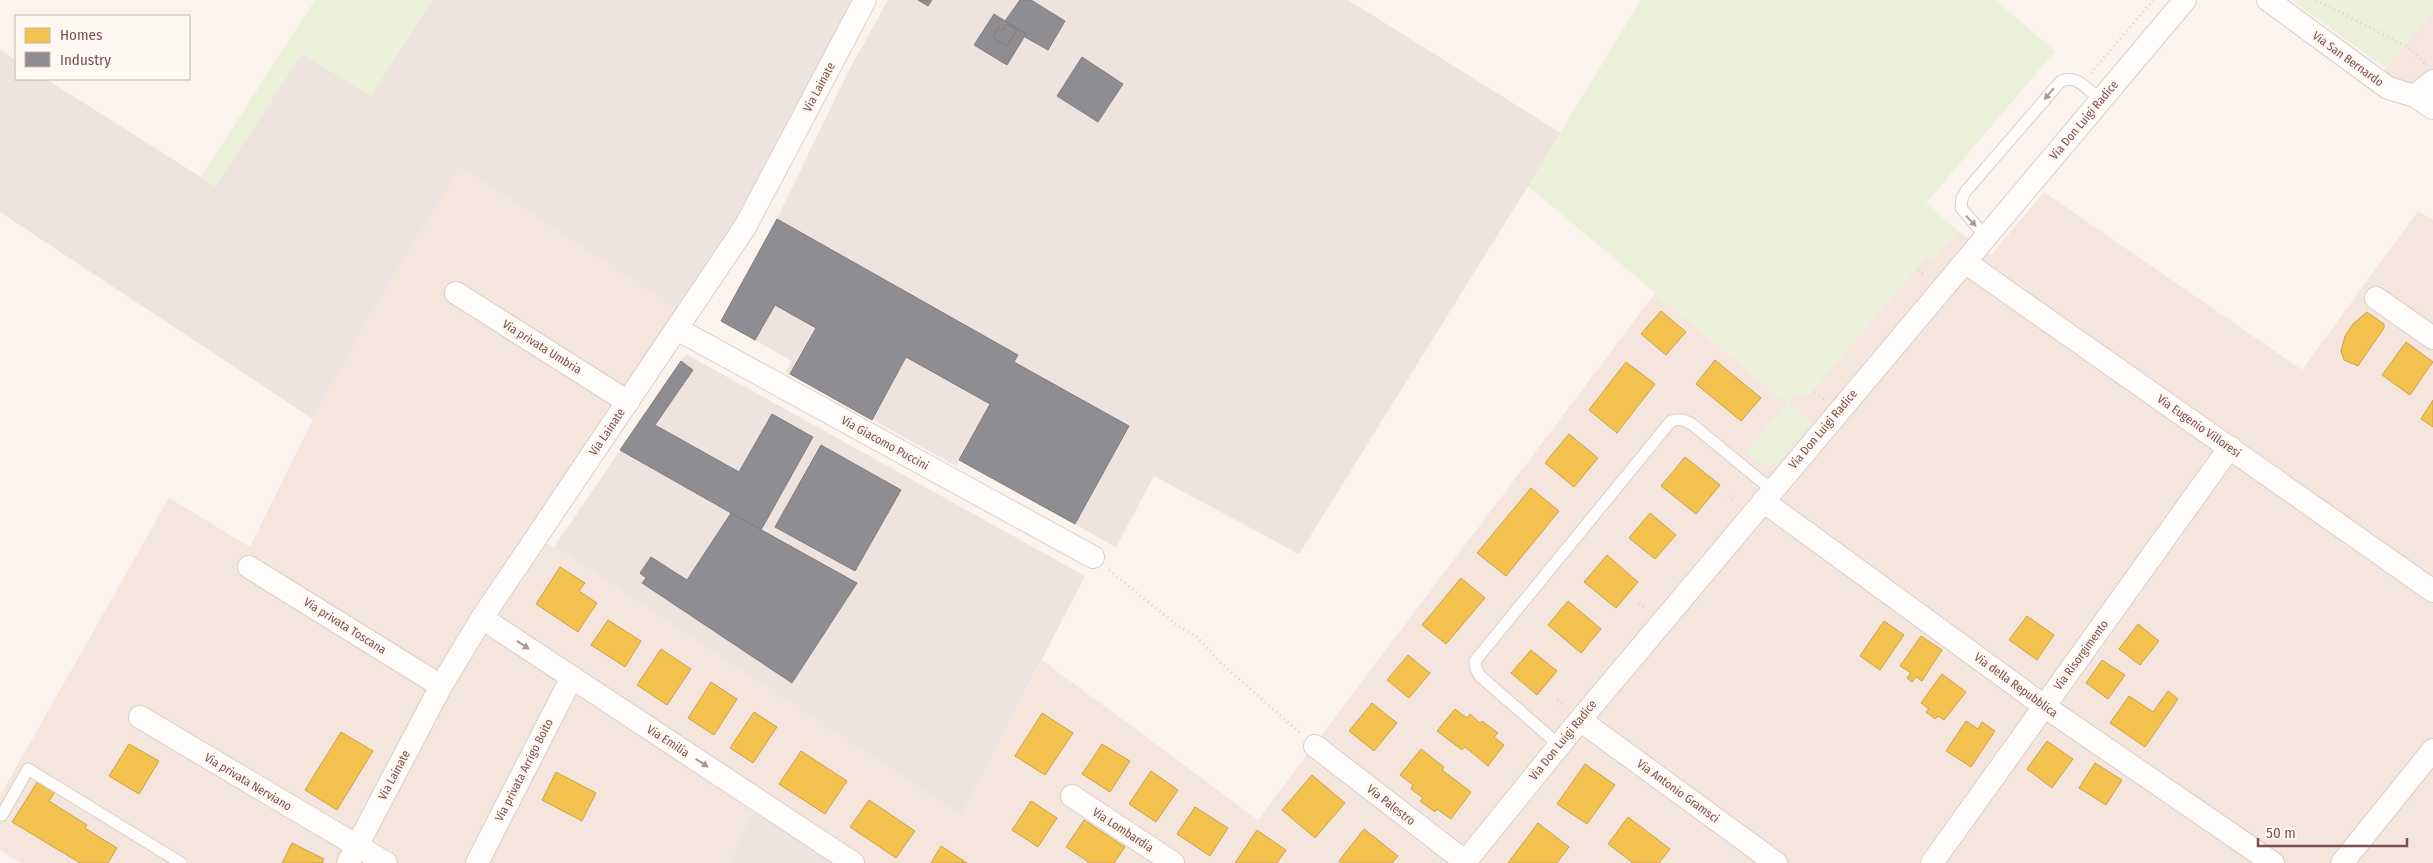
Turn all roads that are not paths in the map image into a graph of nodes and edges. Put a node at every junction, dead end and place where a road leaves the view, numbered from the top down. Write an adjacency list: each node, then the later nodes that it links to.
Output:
1 (865, 0): 11 (street, Via Lainate)
2 (2185, 0): 5 (street, Via Don Luigi Radice)
3 (2268, 0): 6 (street, Via San Bernardo)
4 (2430, 73): 6 (street)
5 (2101, 100): 7 (street, Via Don Luigi Radice); 7 (lane, one-way to 7)
6 (2424, 102)
7 (1986, 237): 8 (street, Via Don Luigi Radice)
8 (1965, 262): 14 (street, Via Eugenio Villoresi); 15 (street, Via Don Luigi Radice)
9 (456, 293): 13 (street, Via privata Umbria)
10 (2376, 298): 12 (street)
11 (677, 329): 13 (street, Via Lainate); 16 (street, Via Giacomo Puccini)
12 (2433, 338)
13 (628, 402): 19 (street, Via Lainate)
14 (2230, 447): 18 (street, Via Eugenio Villoresi); 22 (street, Via Risorgimento)
15 (1768, 496): 22 (street, Via della Repubblica); 24 (street, Via Don Luigi Radice); 25 (lane)
16 (1093, 557)
17 (248, 567): 21 (street, Via privata Toscana)
18 (2433, 591)
19 (482, 618): 20 (street, Via Emilia, one-way to 20); 21 (street, Via Lainate)
20 (572, 677): 34 (street, Via privata Arrigo Boito); 35 (street, Via Emilia, one-way to 35)
21 (441, 686): 30 (street, Via Lainate)
22 (2044, 706): 38 (street, Via Risorgimento); 39 (street, Via della Repubblica)
23 (140, 717): 30 (street, Via privata Nerviano)
24 (1580, 720): 25 (street, Via Don Luigi Radice); 37 (street, Via Antonio Gramsci)
25 (1559, 745): 31 (street, Via Don Luigi Radice)
26 (1315, 746): 31 (street, Via Palestro)
27 (2433, 750): 40 (street)
28 (1072, 796): 36 (street, Via Lombardia)
29 (2, 815): 32 (lane)
30 (352, 855): 33 (street, Via privata Nerviano)
31 (1466, 862)
32 (181, 863)
33 (386, 863)
34 (477, 863)
35 (853, 863)
36 (1173, 863)
37 (1776, 863)
38 (1932, 863)
39 (2273, 863)
40 (2342, 863)

